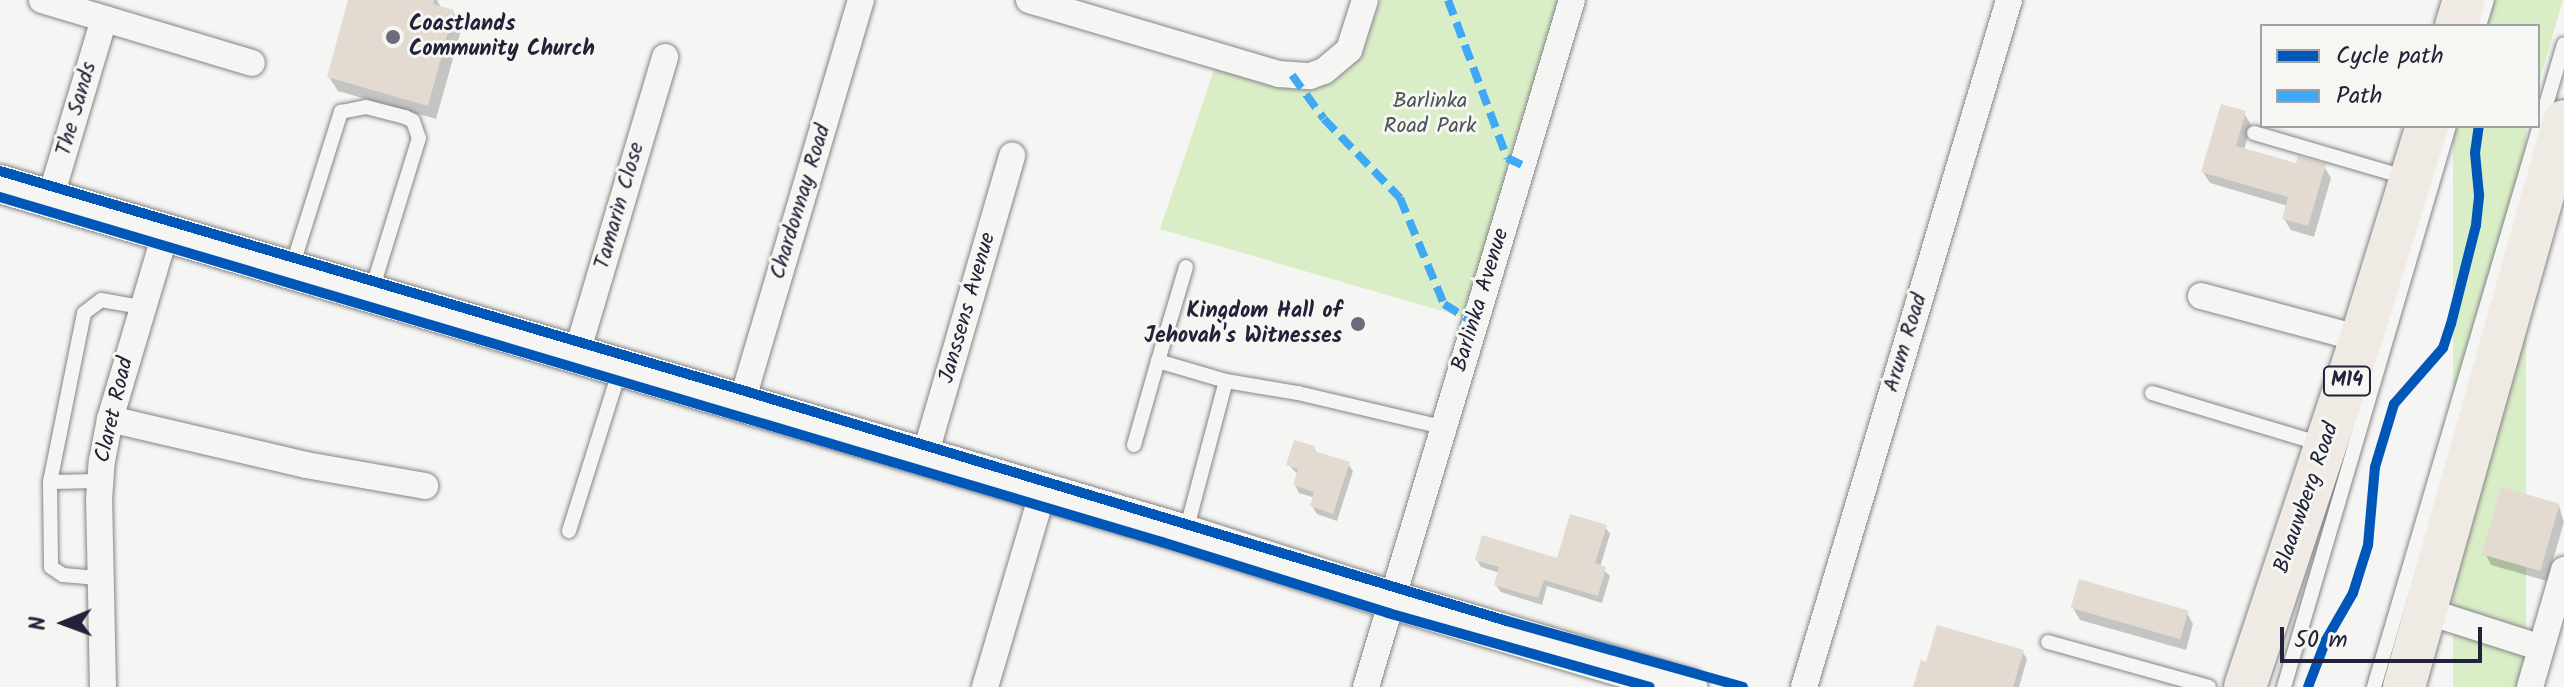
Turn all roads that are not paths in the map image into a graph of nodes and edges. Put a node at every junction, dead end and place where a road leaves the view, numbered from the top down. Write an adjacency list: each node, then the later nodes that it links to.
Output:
1 (42, 0): 9 (street)
2 (861, 0): 37 (street, Chardonnay Road)
3 (1029, 0): 4 (street)
4 (1365, 0)
5 (1572, 0): 39 (street, Barlinka Avenue)
6 (2009, 0): 59 (street, Arum Road)
7 (2464, 0): 10 (main road)
8 (2487, 0): 11 (lane)
9 (104, 19): 14 (street); 24 (street, The Sands)
10 (2457, 24)
11 (2480, 24)
12 (2564, 44): 16 (lane)
13 (665, 57): 32 (street, Tamarin Close)
14 (252, 63)
15 (2564, 121): 52 (main road)
16 (2540, 125)
17 (2426, 128): 22 (main road, Blaauwberg Road / M14)
18 (2448, 128): 62 (lane)
19 (2539, 128): 63 (lane)
20 (2254, 133): 22 (lane)
21 (1012, 156): 42 (street, Janssens Avenue)
22 (2412, 180): 31 (main road, Blaauwberg Road / M14)
23 (0, 184): 24 (street)
24 (50, 199): 25 (street)
25 (165, 234): 27 (street); 30 (street, Claret Road)
26 (1186, 267): 33 (lane)
27 (290, 271): 28 (street); 28 (lane)
28 (371, 295): 32 (street)
29 (2201, 296): 31 (street)
30 (141, 307): 38 (street, Claret Road); 44 (lane)
31 (2361, 339): 41 (main road, Blaauwberg Road / M14)
32 (576, 356): 34 (street)
33 (1158, 361): 35 (lane); 40 (lane)
34 (620, 369): 37 (street); 47 (lane)
35 (1226, 381): 39 (lane); 48 (lane)
36 (2152, 393): 41 (lane)
37 (741, 405): 42 (street)
38 (110, 419): 43 (street, Claret Road); 45 (street)
39 (1442, 427): 51 (street, Barlinka Avenue)
40 (1134, 445)
41 (2325, 446): 61 (main road, Blaauwberg Road / M14)
42 (924, 459): 46 (street)
43 (100, 481): 44 (lane); 50 (street, Claret Road)
44 (50, 482): 50 (lane)
45 (425, 486)
46 (1042, 494): 48 (street); 56 (street)
47 (569, 531)
48 (1185, 534): 51 (street)
49 (2564, 570): 54 (street)
50 (101, 578): 55 (street, Claret Road)
51 (1392, 600): 57 (street, Barlinka Avenue); 58 (street)
52 (2426, 611): 54 (street); 64 (main road)
53 (2048, 642): 60 (lane)
54 (2541, 648): 65 (street)
55 (103, 687)
56 (985, 687)
57 (1366, 687)
58 (1688, 687)
59 (1804, 687)
60 (2209, 687)
61 (2245, 687)
62 (2284, 687)
63 (2374, 687)
64 (2404, 687)
65 (2530, 687)

